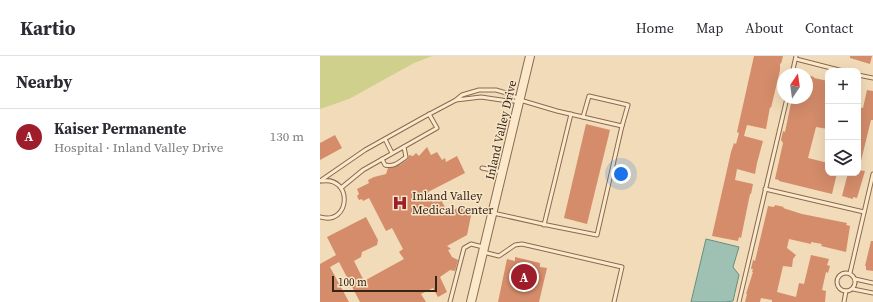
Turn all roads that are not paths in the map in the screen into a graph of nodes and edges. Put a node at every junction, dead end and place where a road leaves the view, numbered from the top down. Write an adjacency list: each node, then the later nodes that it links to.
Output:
1 (530, 56): 8 (street, Inland Valley Drive)
2 (796, 58): 3 (lane); 4 (lane)
3 (794, 68)
4 (832, 68)
5 (861, 76): 6 (lane)
6 (873, 78)
7 (456, 100): 8 (lane); 8 (lane); 10 (lane)
8 (520, 100): 11 (lane); 19 (street, Inland Valley Drive)
9 (786, 104): 23 (lane)
10 (429, 114): 14 (lane); 15 (lane)
11 (571, 114): 12 (lane); 27 (lane)
12 (583, 117): 13 (lane); 13 (lane)
13 (622, 126): 27 (lane)
14 (385, 139): 16 (lane); 21 (lane)
15 (404, 146): 16 (lane); 17 (lane)
16 (392, 153): 17 (lane)
17 (382, 159): 22 (lane)
18 (482, 168): 19 (lane)
19 (503, 172): 25 (street, Inland Valley Drive)
20 (873, 174): 24 (lane)
21 (320, 181): 22 (lane)
22 (341, 188): 26 (lane)
23 (765, 189): 24 (lane); 38 (lane)
24 (864, 212): 29 (lane)
25 (493, 213): 27 (lane); 28 (street, Inland Valley Drive)
26 (320, 217)
27 (544, 225)
28 (484, 250): 35 (lane); 36 (street, Inland Valley Drive); 37 (lane)
29 (850, 273): 30 (lane); 33 (lane)
30 (855, 279): 31 (lane); 32 (lane)
31 (873, 283)
32 (853, 289): 33 (lane); 34 (lane)
33 (846, 291): 39 (lane)
34 (873, 293)
35 (450, 302)
36 (471, 302)
37 (614, 302)
38 (739, 302)
39 (844, 302)

